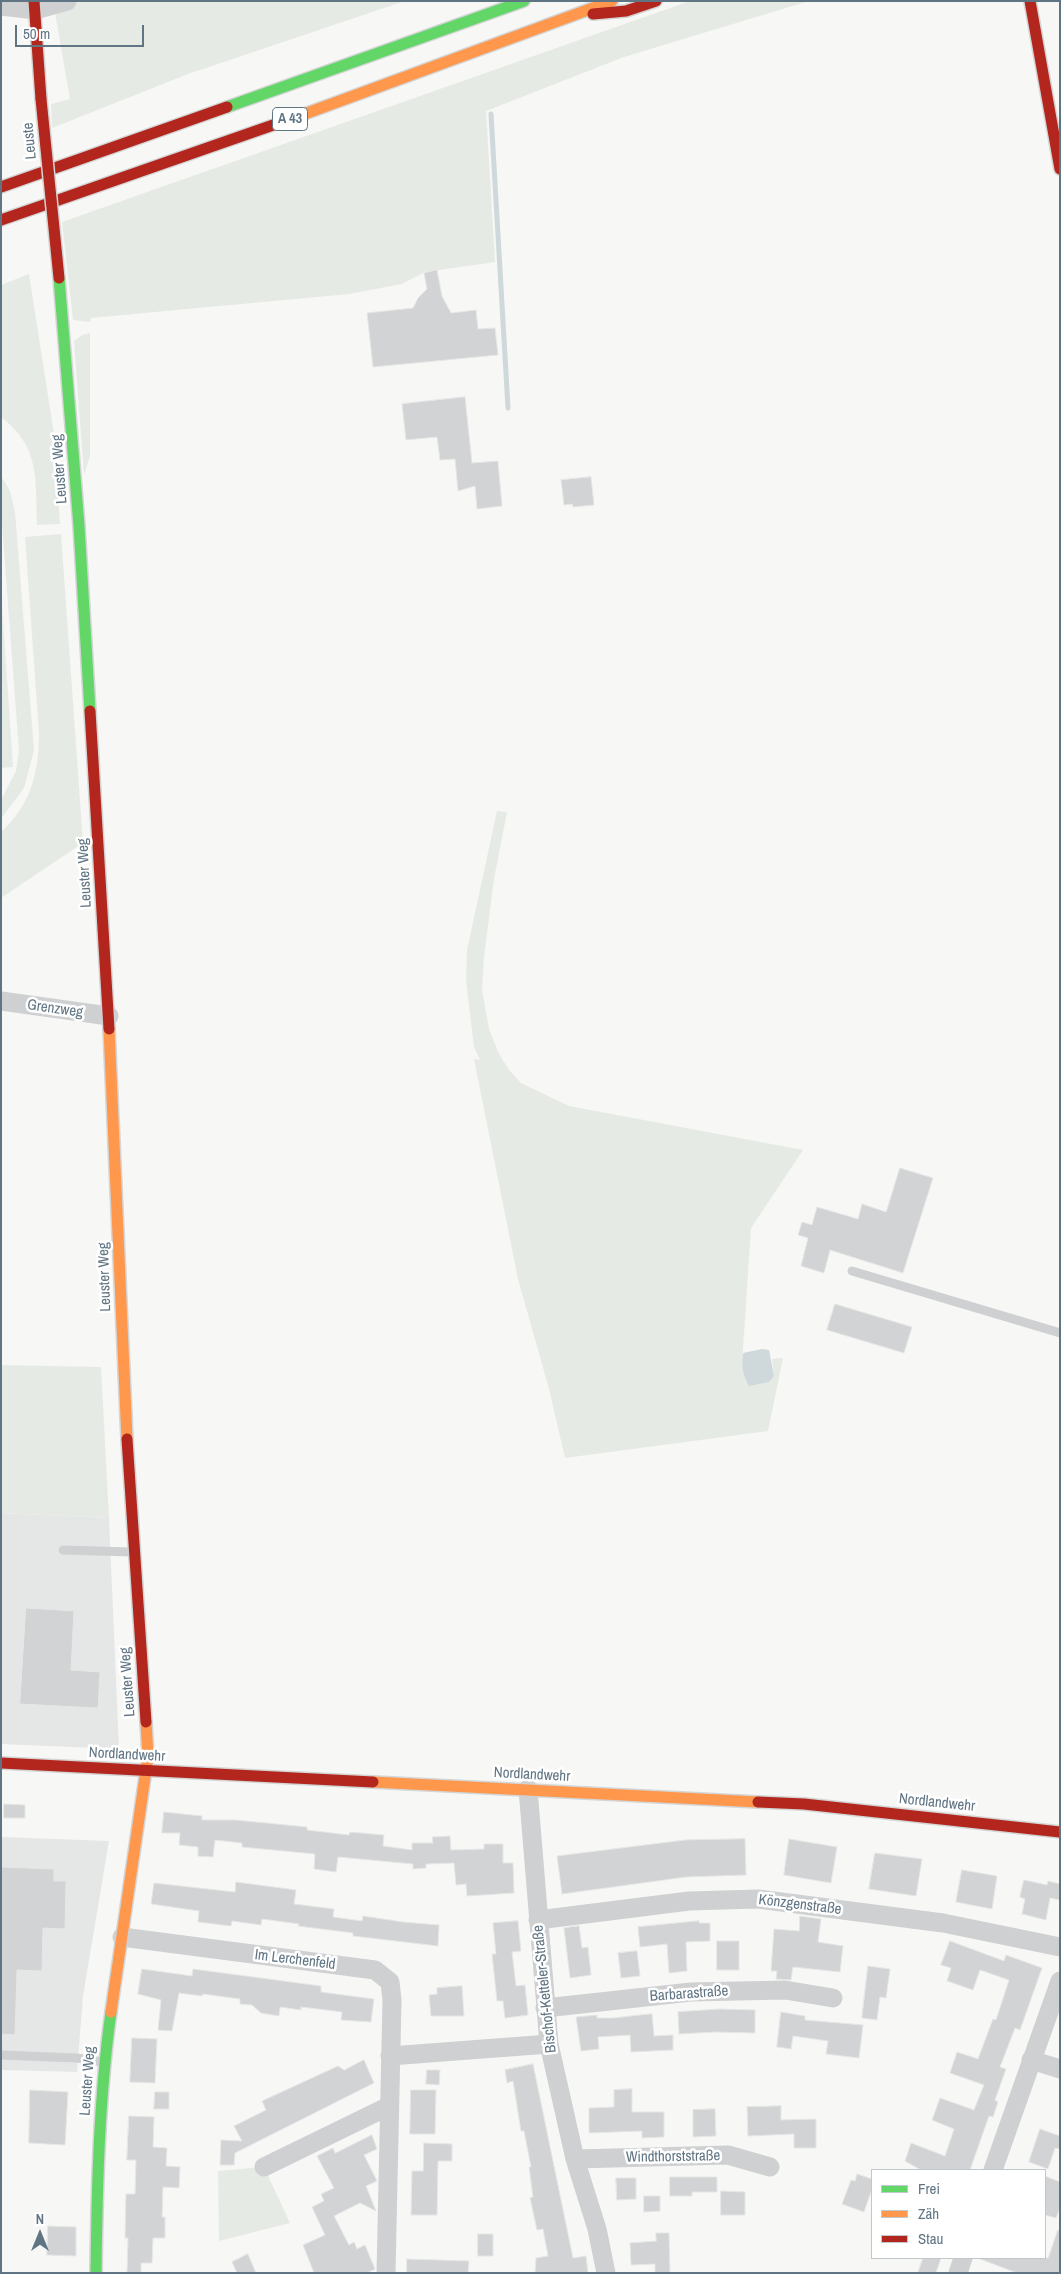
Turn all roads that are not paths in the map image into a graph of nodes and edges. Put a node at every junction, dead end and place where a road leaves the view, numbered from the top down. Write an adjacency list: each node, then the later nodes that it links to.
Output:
1 (67, 1): 7 (street)
2 (524, 1): 10 (main road, A 43)
3 (612, 1): 8 (main road, A 43)
4 (656, 1): 8 (main road)
5 (1030, 1): 9 (main road)
6 (1, 6): 7 (street)
7 (35, 6): 12 (main road, Leuste, bridge)
8 (577, 15): 11 (main road, A 43)
9 (1060, 169)
10 (1, 187)
11 (1, 220)
12 (58, 278): 14 (main road, Leuster Weg)
13 (1, 1001): 14 (street, Grenzweg)
14 (109, 1016): 18 (main road, Leuster Weg)
15 (852, 1271): 16 (lane)
16 (1060, 1333)
17 (63, 1550): 18 (lane)
18 (134, 1552): 20 (main road, Leuster Weg)
19 (1, 1763): 20 (main road, Nordlandwehr)
20 (147, 1770): 21 (main road, Nordlandwehr); 24 (main road, Leuster Weg)
21 (528, 1789): 22 (main road, Nordlandwehr); 23 (street, Bischof-Ketteler-Straße)
22 (1060, 1832)
23 (538, 1920): 25 (street, Könzgenstraße); 28 (street, Bischof-Ketteler-Straße)
24 (122, 1937): 31 (street, Im Lerchenfeld); 33 (main road, Leuster Weg)
25 (1060, 1947)
26 (1060, 1981): 32 (street)
27 (833, 1998): 28 (street, Barbarastraße)
28 (546, 2008): 29 (street, Bischof-Ketteler-Straße)
29 (549, 2044): 31 (street); 36 (street, Bischof-Ketteler-Straße)
30 (1, 2055): 33 (lane)
31 (390, 2056): 35 (street, Im Lerchenfeld)
32 (1031, 2060): 34 (street); 39 (street)
33 (104, 2062): 41 (main road, Leuster Weg)
34 (1060, 2068)
35 (389, 2106): 37 (street); 42 (street, Im Lerchenfeld)
36 (575, 2159): 38 (street, Windthorststraße); 43 (street, Bischof-Ketteler-Straße)
37 (264, 2167)
38 (770, 2167)
39 (992, 2169)
40 (963, 2259): 44 (street)
41 (96, 2273)
42 (386, 2273)
43 (606, 2273)
44 (958, 2273)

